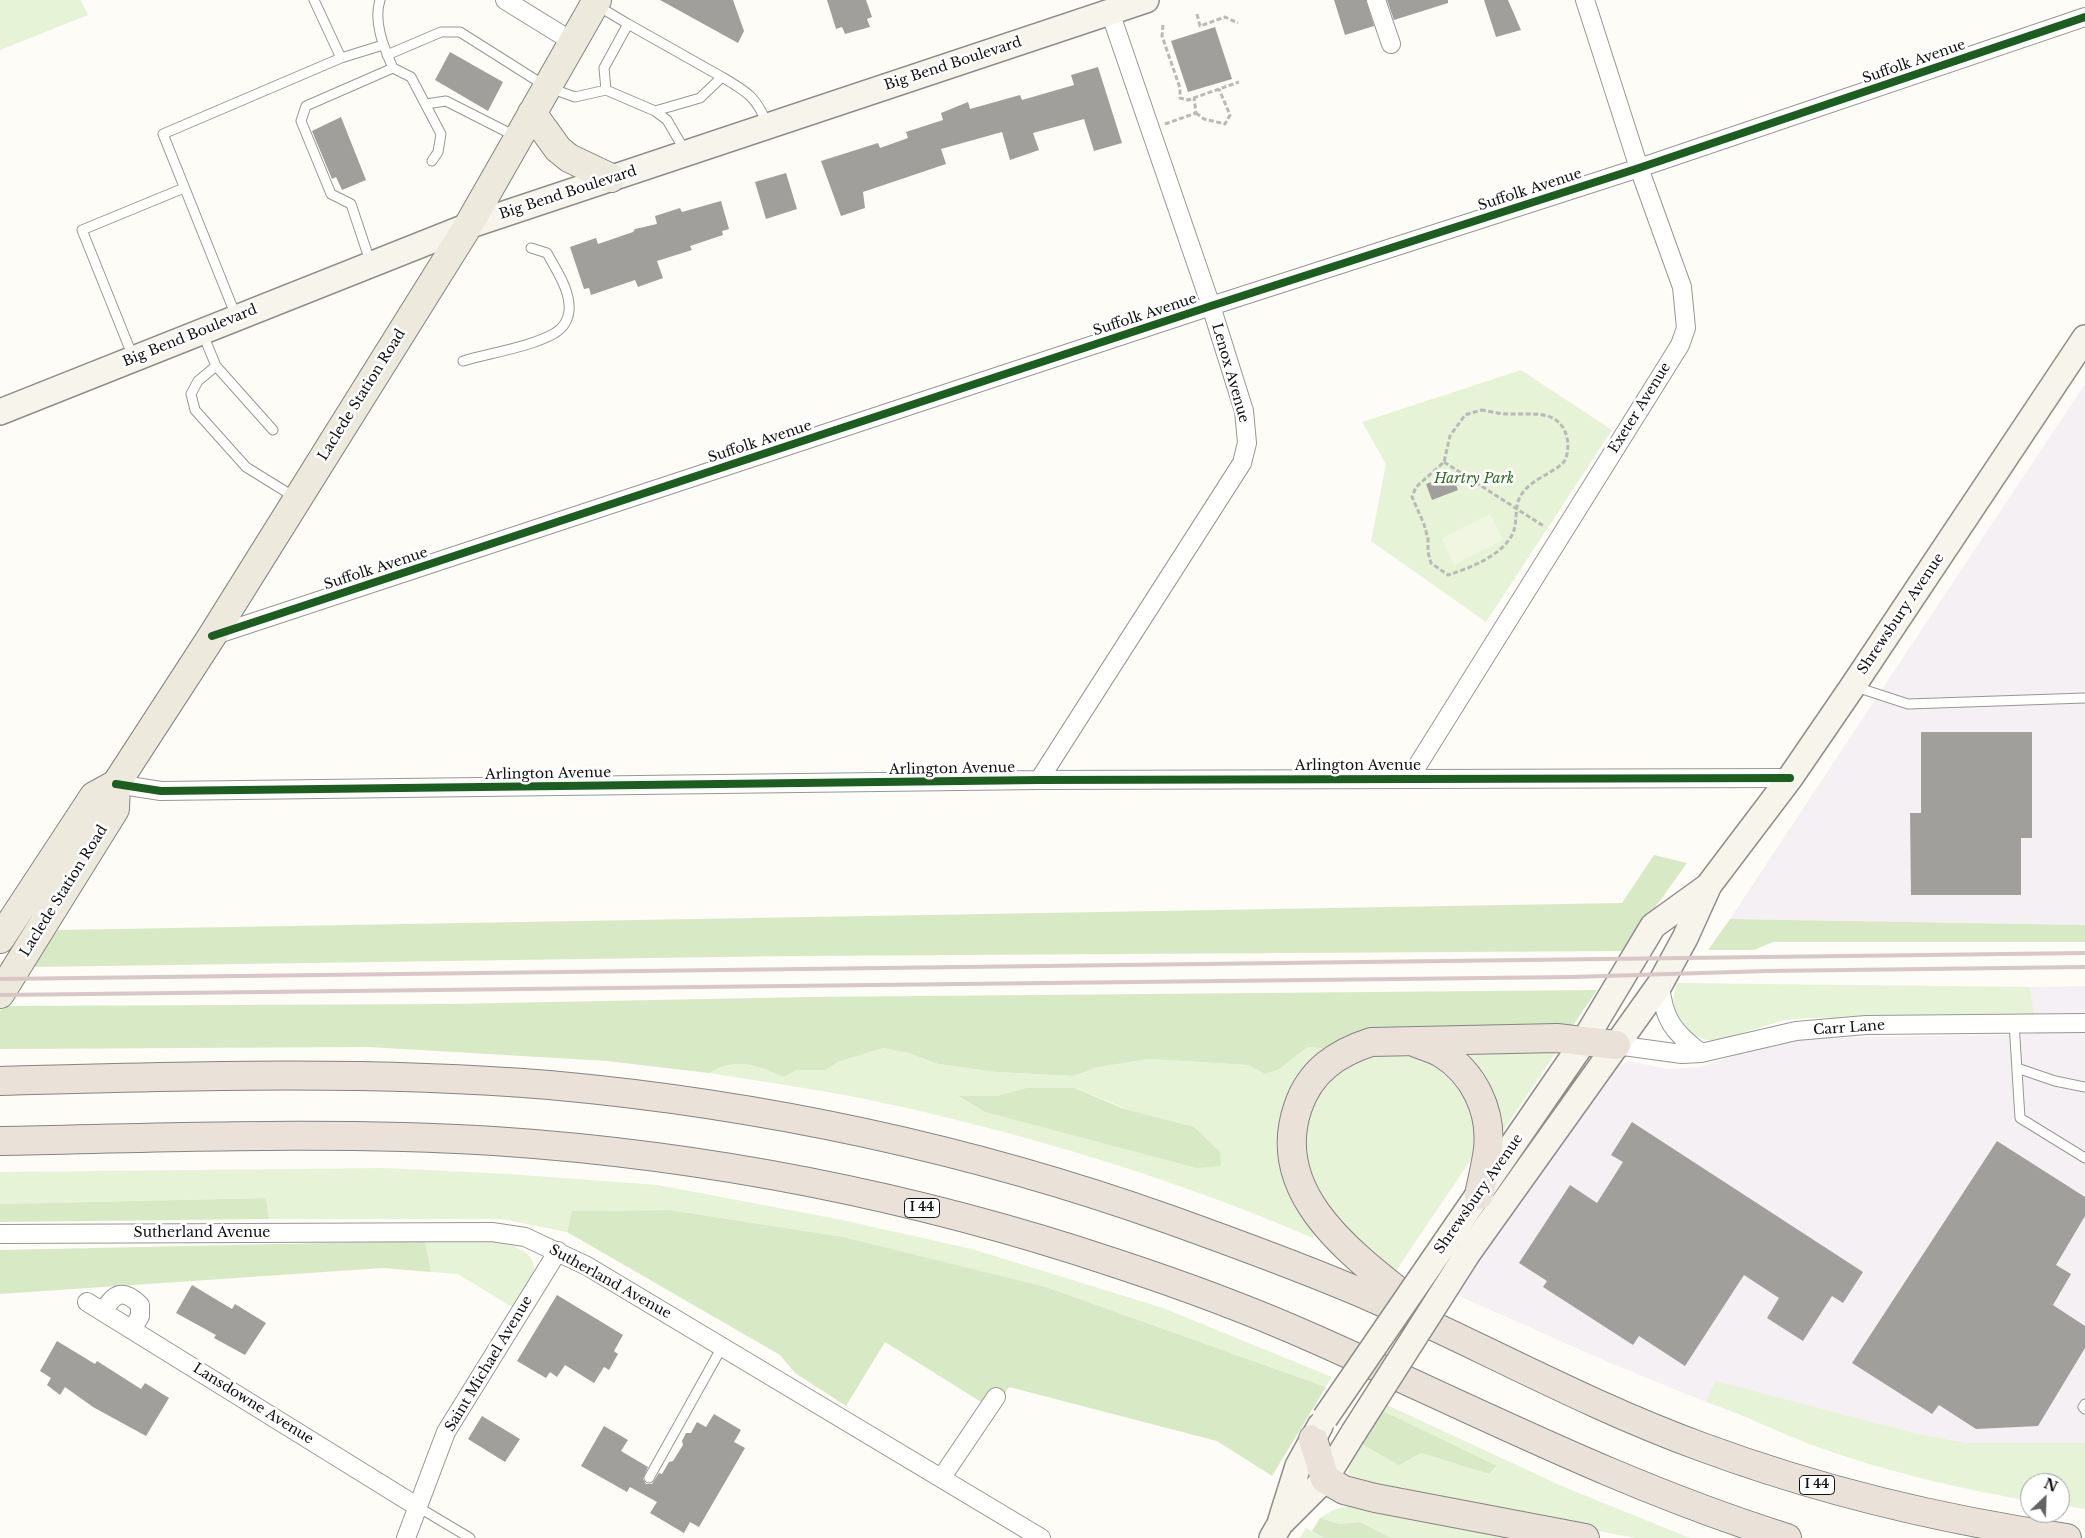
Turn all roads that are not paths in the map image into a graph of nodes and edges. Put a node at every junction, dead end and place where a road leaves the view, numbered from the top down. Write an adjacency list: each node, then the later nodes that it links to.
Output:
1 (314, 0): 15 (lane)
2 (380, 0): 13 (lane)
3 (504, 0): 11 (street)
4 (1146, 0): 8 (main road, Big Bend Boulevard)
5 (1376, 0): 12 (street)
6 (1585, 0): 27 (street, Exeter Avenue)
7 (596, 2): 10 (lane); 11 (main road, Laclede Station Road)
8 (1110, 12): 23 (main road, Big Bend Boulevard); 33 (street, Lenox Avenue)
9 (2085, 17): 27 (street, Suffolk Avenue)
10 (628, 24): 17 (lane); 19 (lane)
11 (573, 42): 18 (main road, Laclede Station Road)
12 (1391, 44)
13 (383, 45): 14 (lane); 15 (lane)
14 (387, 55): 16 (lane); 18 (lane)
15 (341, 58): 29 (lane)
16 (393, 68): 20 (lane); 32 (lane)
17 (722, 77): 21 (lane); 23 (lane)
18 (547, 87): 19 (lane); 22 (main road, Laclede Station Road)
19 (606, 90): 21 (lane)
20 (426, 104): 24 (lane); 26 (lane)
21 (655, 111): 25 (lane)
22 (532, 114): 24 (main road, Laclede Station Road); 28 (main road)
23 (768, 126): 25 (main road, Big Bend Boulevard)
24 (518, 138): 30 (main road, Laclede Station Road)
25 (686, 153): 28 (main road, Big Bend Boulevard)
26 (432, 161)
27 (1639, 168): 33 (street, Suffolk Avenue); 47 (street, Exeter Avenue)
28 (611, 178): 30 (main road, Big Bend Boulevard)
29 (184, 188): 34 (lane); 37 (lane)
30 (468, 226): 32 (main road, Big Bend Boulevard); 42 (main road, Laclede Station Road)
31 (531, 248): 38 (lane)
32 (371, 264): 34 (main road, Big Bend Boulevard)
33 (1211, 306): 43 (street, Suffolk Avenue); 48 (street, Lenox Avenue)
34 (237, 318): 35 (main road, Big Bend Boulevard)
35 (202, 332): 37 (main road, Big Bend Boulevard); 39 (lane)
36 (2085, 338): 44 (main road, Shrewsbury Avenue)
37 (134, 358): 40 (main road, Big Bend Boulevard)
38 (463, 361)
39 (216, 366): 41 (lane); 42 (lane)
40 (0, 412)
41 (273, 430)
42 (298, 498): 43 (main road, Laclede Station Road)
43 (212, 636): 49 (main road, Laclede Station Road)
44 (1853, 686): 45 (lane); 46 (main road, Shrewsbury Avenue)
45 (2085, 698)
46 (1790, 778): 47 (street, Arlington Avenue); 50 (main road, Shrewsbury Avenue)
47 (1409, 779): 48 (street, Arlington Avenue)
48 (1038, 780): 49 (street, Arlington Avenue)
49 (116, 784): 51 (main road, Laclede Station Road); 53 (main road, Laclede Station Road)
50 (1709, 885): 52 (main road, Shrewsbury Avenue); 57 (main road, Shrewsbury Avenue)
51 (0, 939)
52 (1660, 984): 58 (main road, Shrewsbury Avenue); 59 (street)
53 (0, 994)
54 (2085, 1022): 55 (street, Carr Lane)
55 (2014, 1023): 59 (street, Carr Lane); 60 (lane)
56 (1410, 1040): 57 (highway); 65 (highway); 71 (highway)
57 (1584, 1040): 58 (highway); 65 (main road, Shrewsbury Avenue)
58 (1616, 1045): 59 (street, Carr Lane); 79 (main road, Shrewsbury Avenue, bridge)
59 (1701, 1053)
60 (2017, 1068): 62 (lane); 64 (lane)
61 (1, 1081): 71 (highway, I 44)
62 (2085, 1087)
63 (0, 1141): 86 (highway, I 44)
64 (2085, 1158)
65 (1479, 1195): 76 (main road, Shrewsbury Avenue, bridge)
66 (0, 1234): 67 (street, Sutherland Avenue)
67 (558, 1251): 72 (street, Sutherland Avenue); 80 (street, Saint Michael Avenue)
68 (87, 1302): 69 (street, Lansdowne Avenue)
69 (103, 1312): 70 (street, Lansdowne Avenue); 70 (street)
70 (132, 1330): 80 (street, Lansdowne Avenue)
71 (1453, 1335): 87 (highway, I 44)
72 (722, 1347): 77 (street, Sutherland Avenue); 78 (lane)
73 (996, 1397): 77 (street)
74 (2085, 1404): 75 (lane)
75 (2085, 1408)
76 (1319, 1429): 79 (highway); 81 (main road, Shrewsbury Avenue)
77 (942, 1477): 84 (street, Sutherland Avenue)
78 (649, 1478)
79 (1325, 1479): 81 (main road, Shrewsbury Avenue); 85 (highway)
80 (418, 1507): 82 (street, Saint Michael Avenue); 83 (lane)
81 (1276, 1531)
82 (406, 1538)
83 (470, 1538)
84 (1042, 1538)
85 (1585, 1538)
86 (1787, 1538)
87 (2067, 1538)

